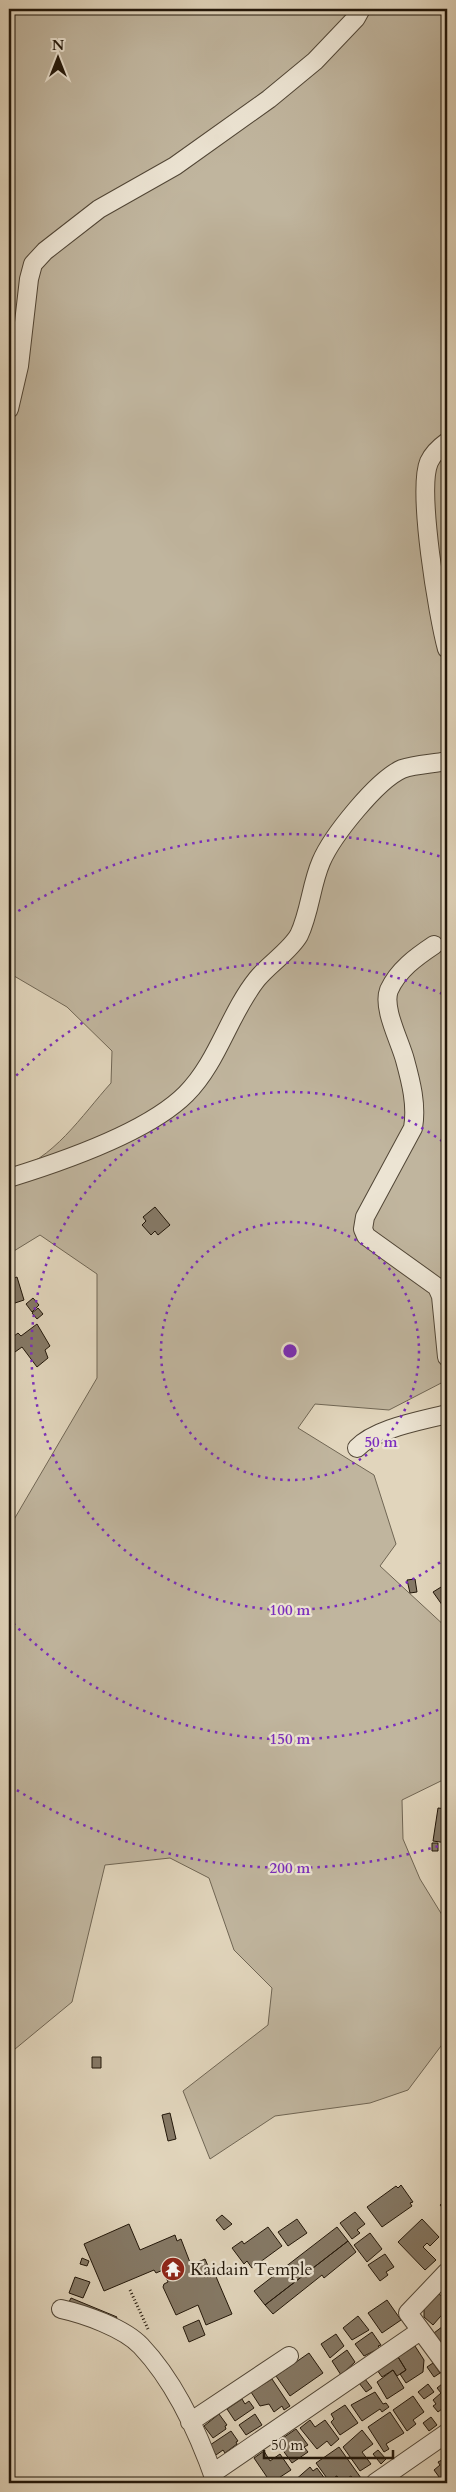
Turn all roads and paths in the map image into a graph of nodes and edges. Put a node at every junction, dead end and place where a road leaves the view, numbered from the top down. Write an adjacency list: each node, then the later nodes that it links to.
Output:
1 (361, 9): 2 (street)
2 (9, 409)
3 (447, 442): 4 (street)
4 (447, 649)
5 (447, 761): 7 (street)
6 (434, 945): 8 (street)
7 (9, 1178)
8 (447, 1357)
9 (447, 1414): 10 (street)
10 (357, 1448)
11 (447, 2272): 13 (street)
12 (61, 2309): 16 (street)
13 (420, 2331): 15 (street); 18 (street)
14 (289, 2356): 16 (street)
15 (447, 2366)
16 (190, 2422): 18 (street)
17 (447, 2433): 19 (street)
18 (215, 2478)
19 (376, 2483)

